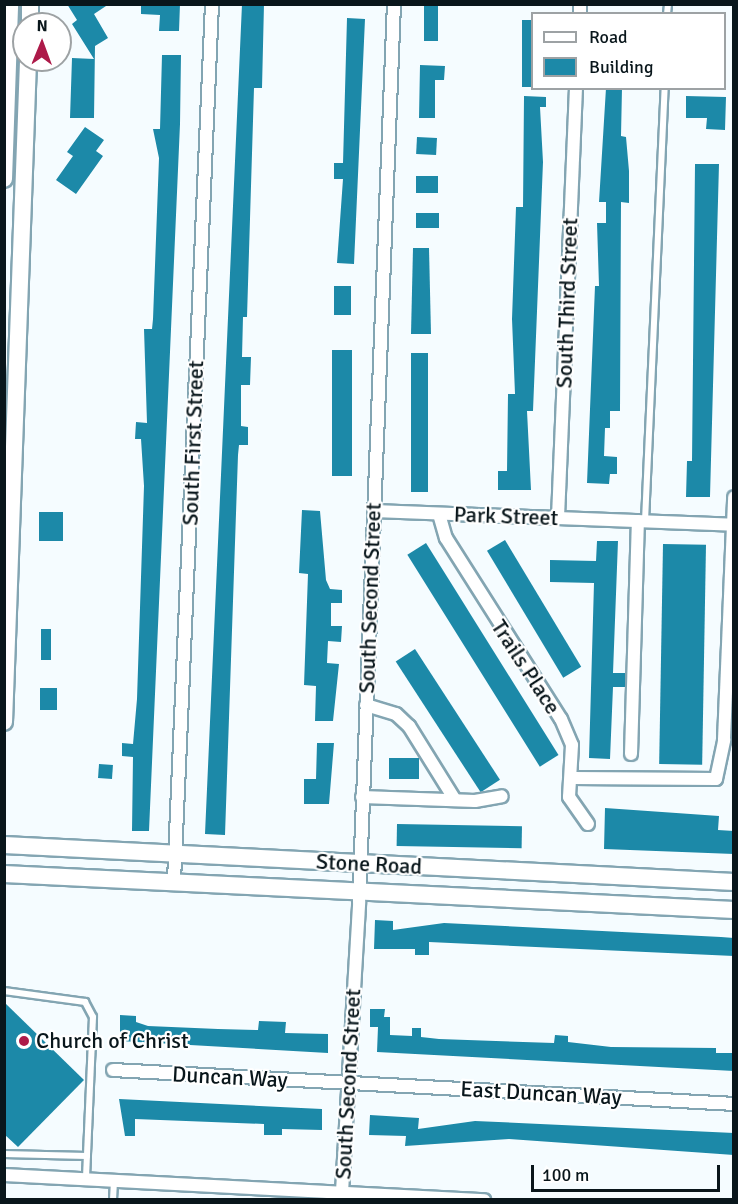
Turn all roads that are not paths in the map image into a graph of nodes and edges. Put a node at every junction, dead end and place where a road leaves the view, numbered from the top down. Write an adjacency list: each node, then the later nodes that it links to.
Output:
1 (10, 4): 7 (main road)
2 (212, 4): 26 (street, South First Street)
3 (394, 4): 12 (street, South Second Street)
4 (28, 72): 8 (main road)
5 (576, 90): 14 (street, South Third Street)
6 (665, 90): 15 (lane)
7 (6, 118): 8 (street); 9 (main road)
8 (27, 118): 10 (main road)
9 (4, 179)
10 (10, 421): 18 (main road)
11 (734, 497): 16 (street)
12 (374, 511): 13 (street, Park Street); 17 (street, South Second Street)
13 (439, 514): 14 (street, Park Street); 20 (street, Trails Place)
14 (558, 518): 15 (street, Park Street)
15 (642, 521): 16 (street, Park Street); 19 (street)
16 (733, 525): 20 (street)
17 (366, 705): 22 (street, South Second Street); 23 (street)
18 (4, 722)
19 (630, 754)
20 (573, 778): 24 (street, Trails Place)
21 (502, 796): 23 (street)
22 (362, 797): 23 (street); 27 (street, South Second Street)
23 (454, 800)
24 (588, 824)
25 (4, 844): 26 (main road, Stone Road)
26 (175, 855): 27 (main road, Stone Road); 29 (street, South First Street)
27 (360, 864): 30 (main road, Stone Road); 31 (street, South Second Street)
28 (4, 874): 29 (main road, Stone Road)
29 (174, 881): 31 (main road, Stone Road)
30 (734, 882)
31 (359, 890): 32 (main road, Stone Road); 35 (street, South Second Street)
32 (734, 910)
33 (4, 991): 38 (lane)
34 (113, 1070): 35 (street, Duncan Way)
35 (348, 1084): 36 (street, East Duncan Way); 42 (street, South Second Street)
36 (734, 1104)
37 (4, 1154): 38 (lane)
38 (87, 1156): 40 (lane)
39 (4, 1175): 40 (street)
40 (86, 1179): 41 (street)
41 (114, 1181): 42 (street); 43 (lane)
42 (341, 1196): 44 (street)
43 (113, 1200)
44 (484, 1200)

